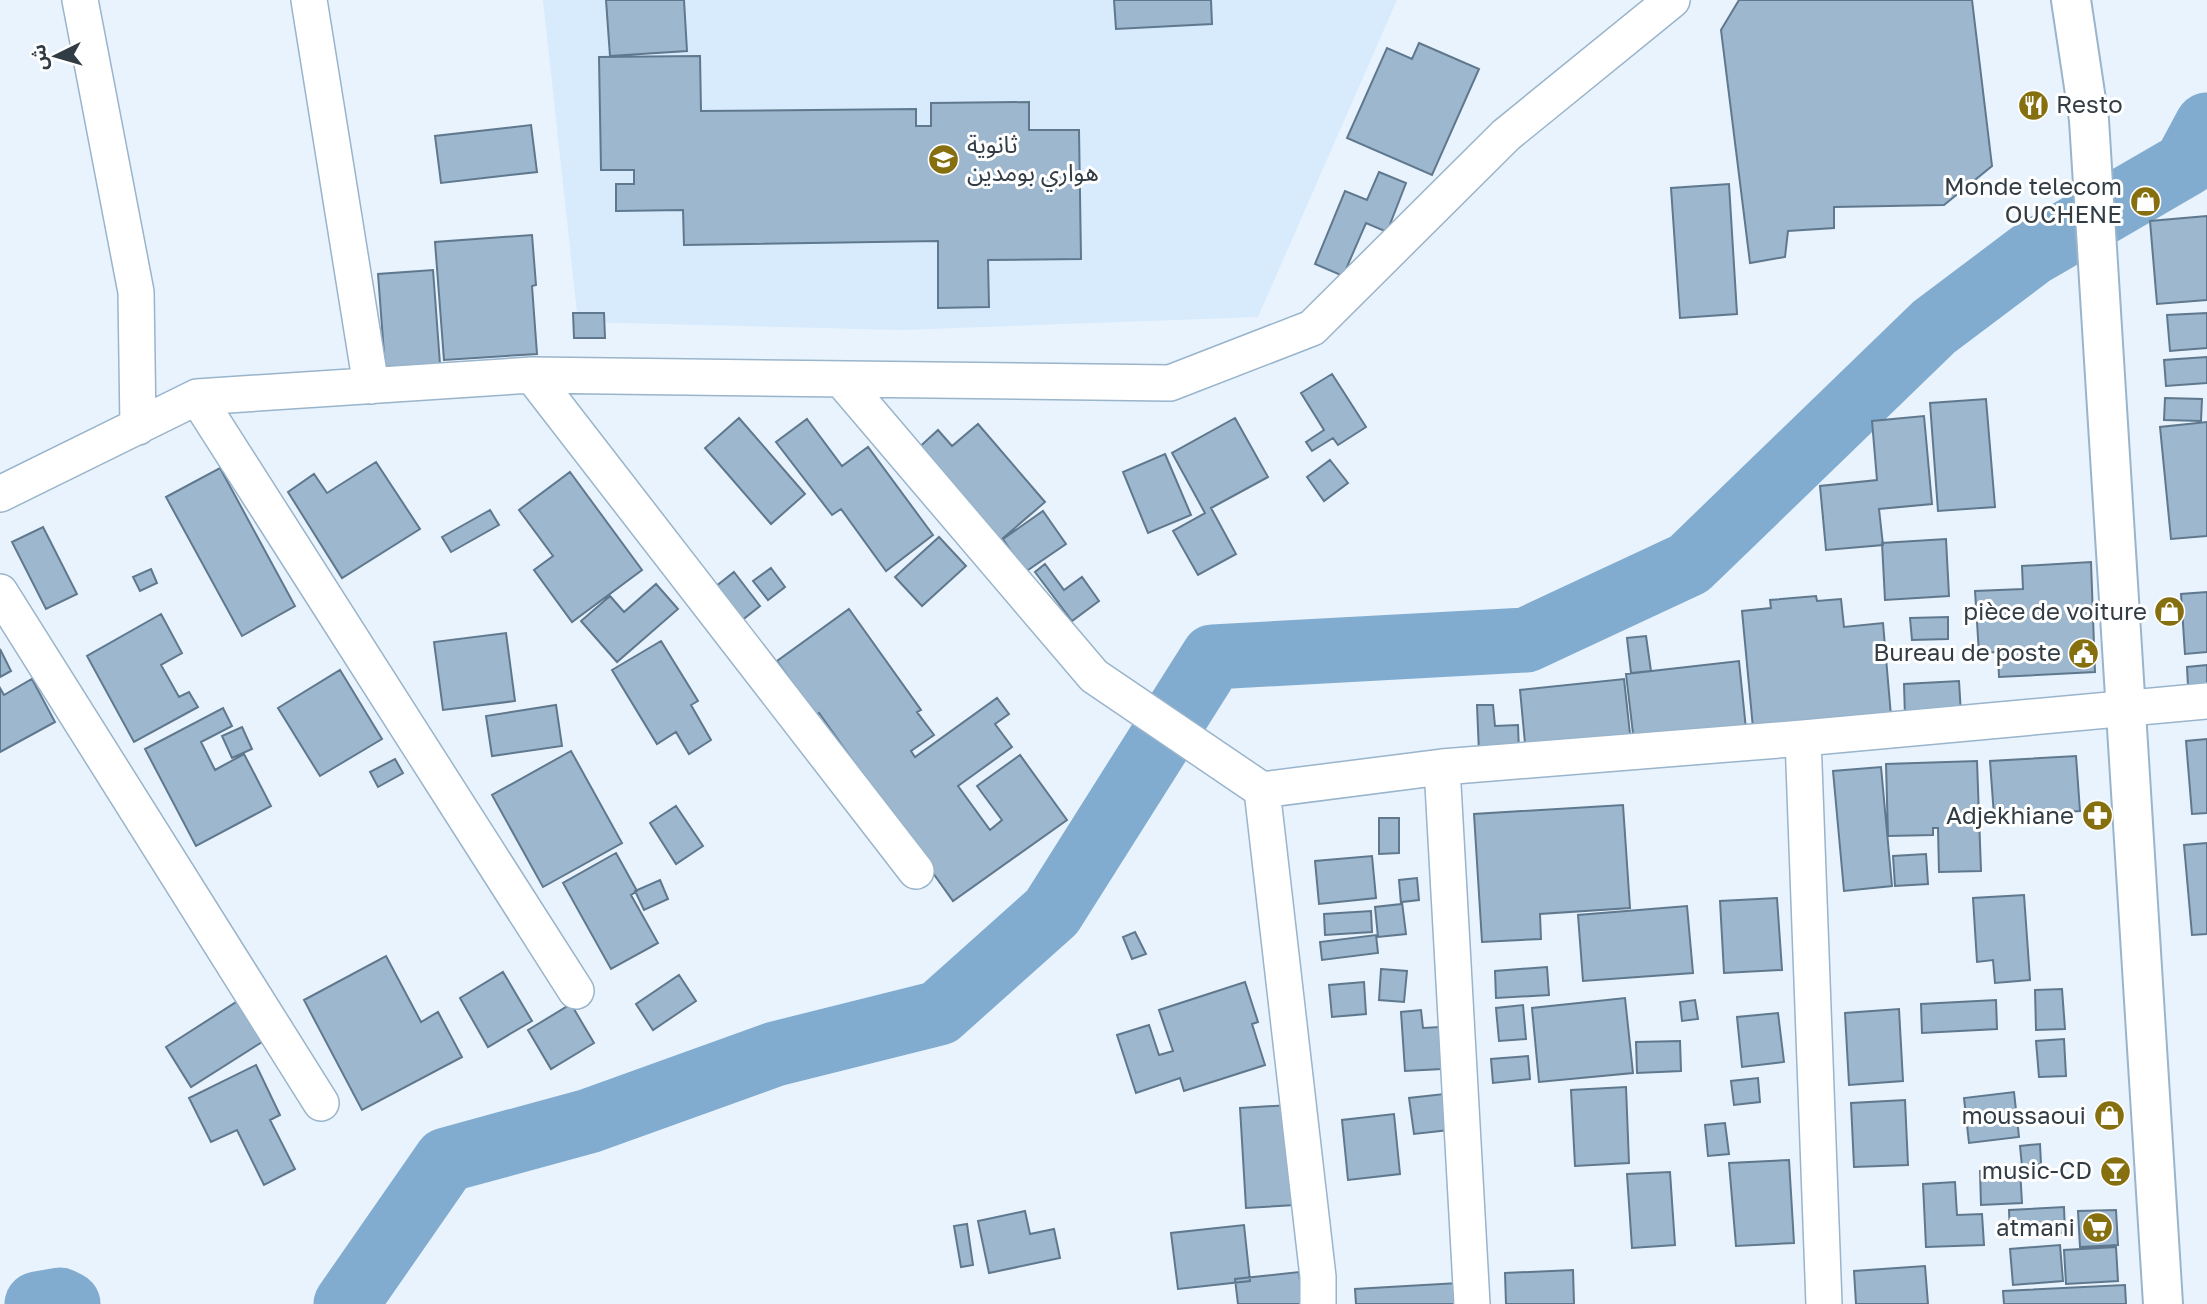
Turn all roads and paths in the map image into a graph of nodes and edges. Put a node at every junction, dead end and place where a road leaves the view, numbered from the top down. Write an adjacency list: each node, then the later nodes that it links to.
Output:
1 (80, 0): 9 (street)
2 (309, 0): 7 (street)
3 (1672, 0): 6 (street)
4 (2071, 0): 13 (main road)
5 (532, 375): 6 (street); 7 (street); 17 (street)
6 (841, 379): 16 (street)
7 (371, 386): 8 (street)
8 (198, 397): 9 (street); 18 (street)
9 (138, 427): 10 (street)
10 (0, 494)
11 (0, 592): 19 (street)
12 (2207, 701): 13 (street)
13 (2126, 707): 14 (street); 23 (main road)
14 (1803, 738): 15 (street); 22 (street)
15 (1442, 766): 16 (street); 21 (street)
16 (1262, 790): 20 (street)
17 (916, 871)
18 (576, 991)
19 (321, 1103)
20 (1318, 1304)
21 (1472, 1304)
22 (1824, 1304)
23 (2163, 1304)

